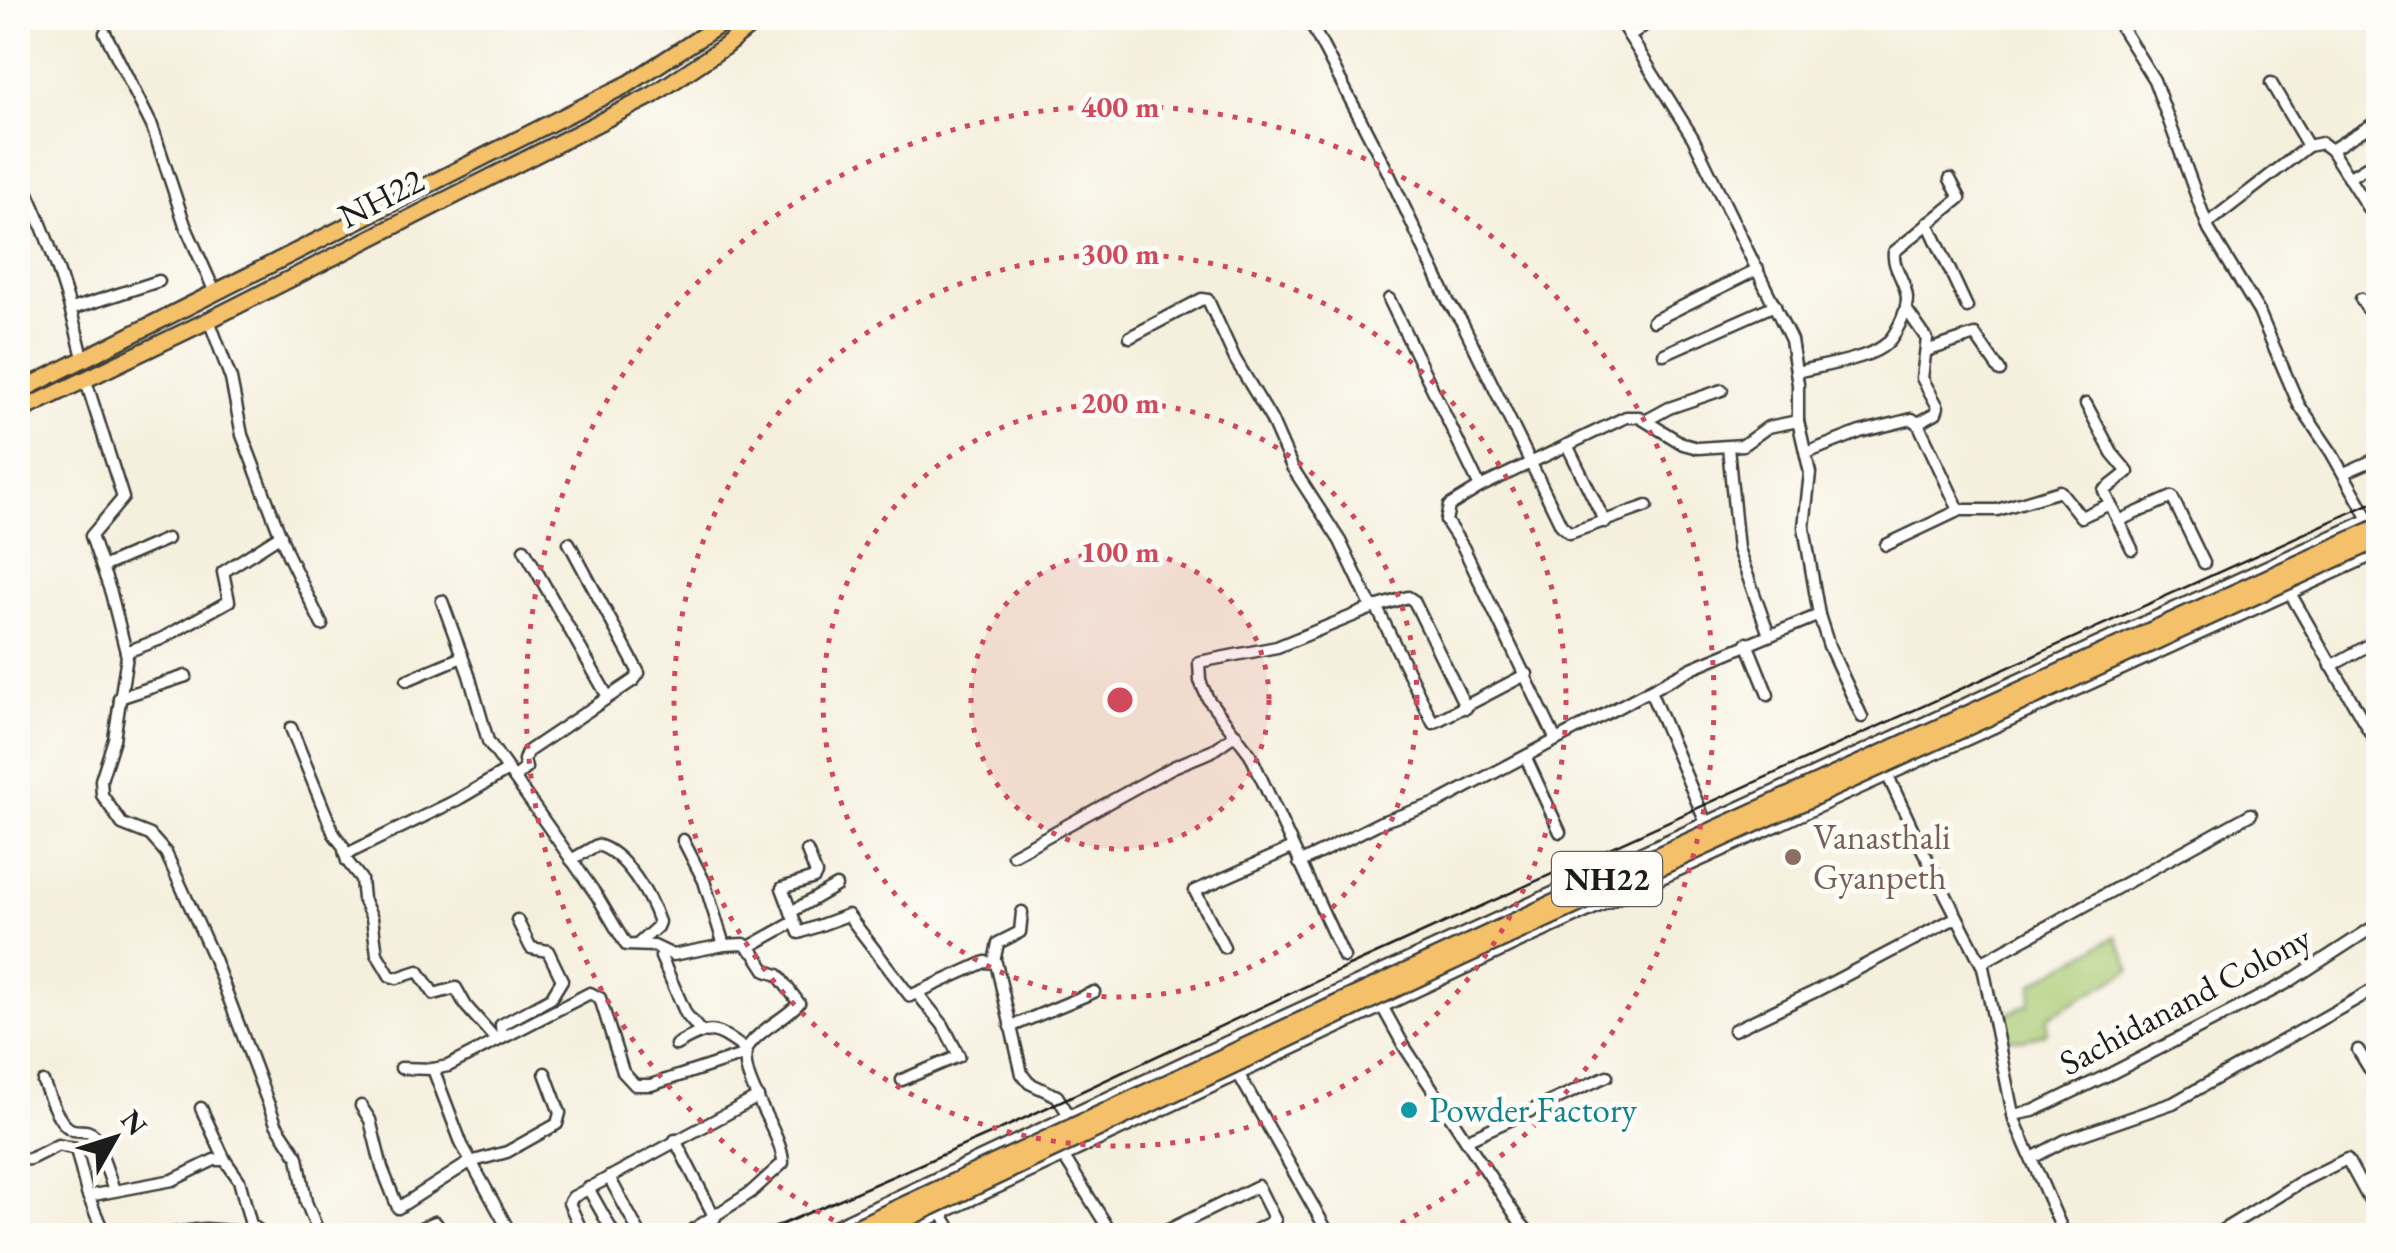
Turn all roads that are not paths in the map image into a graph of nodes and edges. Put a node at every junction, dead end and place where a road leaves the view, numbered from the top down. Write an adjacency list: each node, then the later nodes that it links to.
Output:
1 (730, 18): 23 (highway, NH22)
2 (760, 18): 30 (highway, NH22)
3 (1308, 18): 51 (street)
4 (1618, 18): 8 (street)
5 (1655, 18): 8 (street)
6 (2115, 18): 19 (street)
7 (105, 33): 23 (street)
8 (1629, 36): 21 (street)
9 (2271, 82): 11 (street)
10 (2378, 121): 12 (street)
11 (2308, 146): 12 (street); 19 (street)
12 (2332, 150): 16 (street)
13 (2378, 160): 16 (street)
14 (18, 172): 28 (street)
15 (1950, 178): 18 (street)
16 (2348, 178): 17 (street)
17 (2374, 206): 20 (street)
18 (1928, 224): 27 (street); 29 (street)
19 (2207, 224): 52 (street)
20 (2378, 224)
21 (1758, 268): 26 (street); 31 (street)
22 (159, 281): 28 (street)
23 (214, 290): 36 (highway, NH22)
24 (1389, 299): 53 (street)
25 (2361, 299): 32 (street)
26 (1775, 305): 35 (street); 38 (street)
27 (1967, 307)
28 (72, 309): 36 (street)
29 (1906, 309): 34 (street); 38 (street)
30 (209, 320): 39 (highway, NH22); 60 (street)
31 (1653, 320)
32 (2378, 326)
33 (1130, 337): 74 (street)
34 (1926, 351): 37 (street); 46 (street)
35 (1664, 354)
36 (84, 360): 41 (highway, NH22)
37 (2000, 370)
38 (1797, 372): 45 (street)
39 (86, 378): 43 (highway, NH22); 69 (street)
40 (1722, 390): 44 (street)
41 (18, 392)
42 (2086, 404): 54 (street)
43 (18, 412)
44 (1647, 420): 47 (street); 48 (street)
45 (1798, 421): 48 (street); 49 (street)
46 (1918, 423): 49 (street); 56 (street)
47 (1567, 445): 51 (street); 59 (street)
48 (1728, 446): 77 (street)
49 (1806, 454): 75 (street)
50 (2378, 458): 52 (street)
51 (1531, 462): 53 (street); 59 (street)
52 (2344, 473): 58 (street)
53 (1480, 488): 83 (street)
54 (2110, 504): 56 (street); 57 (street)
55 (1648, 506): 59 (street)
56 (1960, 510): 64 (street)
57 (2118, 520): 66 (street); 68 (street)
58 (2375, 520): 70 (street); 181 (highway, NH22, bridge)
59 (1605, 522)
60 (281, 535): 76 (street); 80 (street)
61 (167, 539): 69 (street)
62 (2378, 540): 182 (highway, NH22, bridge)
63 (570, 542): 88 (street)
64 (1886, 545)
65 (524, 549): 88 (street)
66 (2132, 549)
67 (2378, 553): 71 (street)
68 (2204, 563)
69 (102, 568): 80 (street)
70 (2248, 576): 73 (street); 98 (street)
71 (2290, 593): 73 (street); 82 (street)
72 (442, 602): 81 (street)
73 (2260, 606): 100 (street)
74 (1374, 607): 90 (street); 90 (street); 94 (street)
75 (1820, 615): 77 (street); 91 (street)
76 (322, 624)
77 (1769, 634): 79 (street)
78 (2378, 640): 82 (street)
79 (1747, 643): 86 (street); 87 (street)
80 (126, 652): 89 (street)
81 (462, 658): 85 (street); 99 (street)
82 (2331, 666): 93 (street)
83 (1526, 674): 90 (street); 95 (street)
84 (186, 676): 89 (street)
85 (406, 680)
86 (1650, 692): 95 (street); 103 (street)
87 (1768, 695)
88 (608, 696): 99 (street)
89 (119, 698): 172 (street)
90 (1466, 708)
91 (1862, 717)
92 (291, 728): 108 (street)
93 (2375, 731): 96 (street)
94 (1236, 734): 106 (street); 109 (street)
95 (1556, 740): 97 (street)
96 (2378, 746)
97 (1526, 758): 104 (street); 111 (street)
98 (1812, 773): 101 (street); 103 (street)
99 (511, 774): 108 (street); 110 (street)
100 (1888, 776): 101 (street); 115 (street)
101 (1826, 804): 130 (street)
102 (2250, 814): 125 (street)
103 (1706, 823): 129 (street)
104 (1560, 832)
105 (683, 840): 118 (street)
106 (1292, 848): 111 (street); 121 (street)
107 (806, 851): 114 (street)
108 (346, 855): 135 (street)
109 (1013, 855)
110 (571, 860): 119 (street); 119 (street)
111 (1299, 863): 122 (street)
112 (836, 886): 114 (street)
113 (1022, 912): 124 (street)
114 (793, 917): 120 (street); 128 (street)
115 (1958, 918): 125 (street); 132 (street)
116 (517, 920): 135 (street)
117 (2378, 924): 150 (street, Sachidanand Colony)
118 (724, 945): 119 (street); 120 (street)
119 (634, 947)
120 (748, 947): 138 (street)
121 (1224, 948)
122 (1344, 956)
123 (662, 958): 133 (street)
124 (994, 962): 128 (street); 131 (street)
125 (1982, 963): 150 (street)
126 (2378, 987): 155 (street)
127 (1094, 992): 131 (street)
128 (917, 994): 145 (street)
129 (1318, 1001): 134 (street); 151 (street)
130 (1383, 1008): 134 (street); 153 (street)
131 (1010, 1027): 151 (street)
132 (1734, 1030)
133 (701, 1032): 136 (street); 138 (street)
134 (1330, 1033): 143 (street)
135 (500, 1039): 138 (street); 141 (street)
136 (676, 1045)
137 (2358, 1050): 139 (street)
138 (746, 1052): 147 (street)
139 (2378, 1067)
140 (402, 1068): 141 (street)
141 (433, 1069): 158 (street)
142 (545, 1073): 158 (street)
143 (1240, 1076): 154 (street); 188 (street)
144 (1606, 1076): 153 (street)
145 (902, 1080)
146 (43, 1082): 161 (street)
147 (758, 1097): 152 (street); 166 (street)
148 (361, 1106): 158 (street)
149 (201, 1108): 157 (street)
150 (2013, 1115): 155 (street)
151 (1070, 1117): 163 (street)
152 (675, 1140): 159 (street); 166 (street)
153 (1466, 1140): 189 (street)
154 (1064, 1157): 164 (street); 185 (street)
155 (2032, 1158): 190 (street)
156 (18, 1160): 162 (street)
157 (225, 1160): 161 (street); 167 (street)
158 (470, 1162): 175 (street)
159 (609, 1176): 160 (street); 178 (street)
160 (588, 1188): 176 (street); 177 (street)
161 (114, 1190): 162 (street)
162 (88, 1196): 169 (street)
163 (872, 1209): 180 (street); 183 (street)
164 (942, 1214): 168 (street); 184 (street)
165 (2378, 1216): 191 (street)
166 (716, 1218): 179 (street)
167 (249, 1232): 170 (street); 171 (street)
168 (898, 1235)
169 (105, 1236)
170 (150, 1236)
171 (267, 1236)
172 (320, 1236)
173 (402, 1236): 174 (street)
174 (446, 1236)
175 (512, 1236)
176 (584, 1236)
177 (615, 1236)
178 (641, 1236)
179 (682, 1236)
180 (813, 1236)
181 (837, 1236)
182 (870, 1236)
183 (885, 1236)
184 (955, 1236)
185 (1113, 1236)
186 (1156, 1236): 187 (street)
187 (1245, 1236)
188 (1330, 1236)
189 (1532, 1236)
190 (2065, 1236)
191 (2212, 1236)

